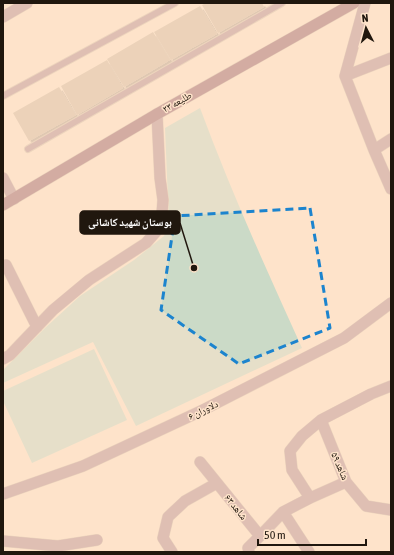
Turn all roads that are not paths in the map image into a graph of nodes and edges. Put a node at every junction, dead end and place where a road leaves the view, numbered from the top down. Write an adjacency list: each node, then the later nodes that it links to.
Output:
1 (27, 3): 6 (street)
2 (175, 3): 9 (lane)
3 (282, 3): 12 (lane)
4 (354, 3): 10 (main road, طلیعه ۲۳)
5 (365, 3): 8 (street)
6 (3, 16)
7 (391, 58): 8 (street)
8 (345, 76): 13 (street)
9 (3, 96)
10 (157, 114): 16 (main road, طلیعه ۲۳); 20 (street)
11 (391, 139): 13 (street)
12 (28, 149)
13 (374, 150): 15 (street)
14 (3, 178): 16 (street)
15 (391, 189)
16 (14, 199): 17 (main road, طلیعه ۲۳)
17 (3, 205)
18 (6, 265): 20 (street)
19 (391, 303): 27 (street, دلاوران ۶)
20 (36, 328): 21 (street)
21 (3, 359)
22 (391, 386): 23 (street)
23 (321, 420): 25 (street, شاهد ۵۹); 28 (street)
24 (200, 462): 26 (street, شاهد ۶۳)
25 (346, 482): 28 (street); 29 (street, شاهد ۵۹)
26 (217, 483): 31 (street, شاهد ۶۳); 34 (street)
27 (3, 494)
28 (310, 498): 30 (street)
29 (391, 510)
30 (283, 512): 31 (street); 36 (street)
31 (260, 536): 35 (street)
32 (97, 540): 33 (street)
33 (3, 541)
34 (172, 552)
35 (249, 552)
36 (309, 552)

